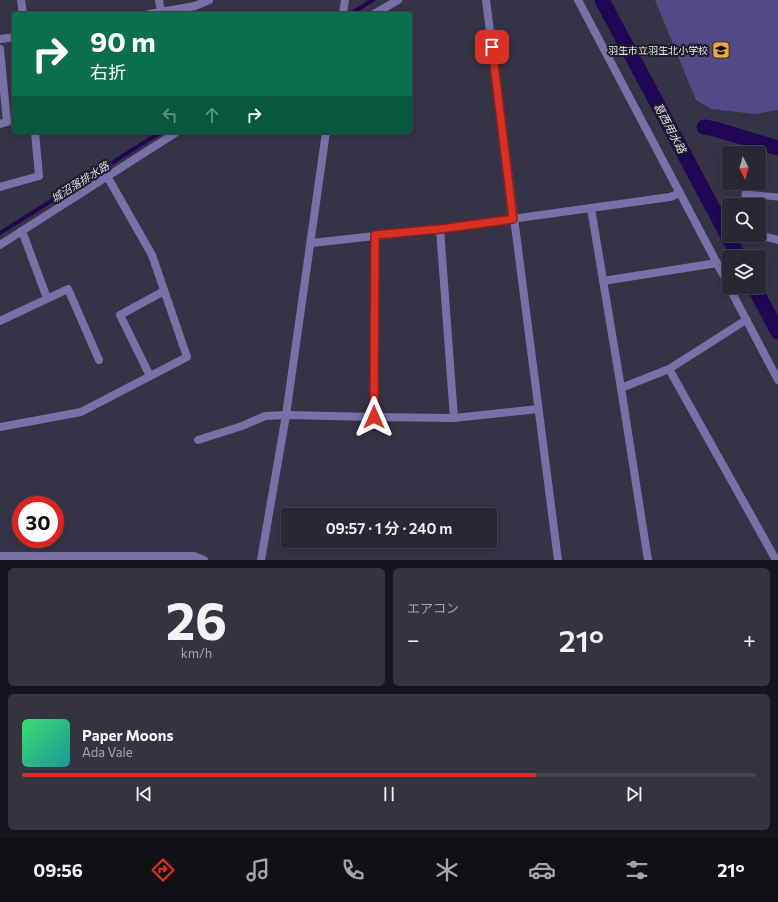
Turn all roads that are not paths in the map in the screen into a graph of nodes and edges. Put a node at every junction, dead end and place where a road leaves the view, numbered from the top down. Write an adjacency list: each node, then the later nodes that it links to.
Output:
1 (21, 0): 8 (street)
2 (159, 0): 9 (street)
3 (209, 0): 9 (street)
4 (345, 0): 10 (street)
5 (398, 0): 11 (street)
6 (486, 0): 25 (street)
7 (578, 0): 21 (street)
8 (23, 12)
9 (161, 12)
10 (343, 12)
11 (377, 12)
12 (12, 37): 13 (street)
13 (0, 39)
14 (0, 49): 15 (street)
15 (0, 124)
16 (35, 134): 20 (street)
17 (174, 134): 19 (street)
18 (326, 134): 31 (street)
19 (108, 176): 27 (street); 36 (street)
20 (0, 187)
21 (680, 193): 24 (street); 33 (street)
22 (778, 197): 23 (lane)
23 (745, 198)
24 (591, 208): 25 (street); 35 (street)
25 (513, 219): 26 (street); 46 (street)
26 (440, 229): 28 (street); 49 (street)
27 (22, 231): 32 (street); 38 (street)
28 (375, 235): 31 (street); 48 (street)
29 (766, 237): 30 (street)
30 (778, 240)
31 (311, 243): 47 (street)
32 (0, 245)
33 (717, 263): 34 (street); 35 (street)
34 (722, 273)
35 (603, 281): 45 (street)
36 (164, 291): 43 (street); 43 (street)
37 (733, 294): 39 (street)
38 (47, 298): 40 (street); 41 (street)
39 (746, 320): 42 (street); 44 (street)
40 (0, 321)
41 (99, 360)
42 (670, 369): 45 (street); 57 (street)
43 (150, 376): 50 (street)
44 (778, 380)
45 (621, 388): 56 (street)
46 (538, 409): 49 (street); 55 (street)
47 (286, 415): 48 (street); 51 (street); 54 (street)
48 (374, 417): 49 (street)
49 (454, 418)
50 (0, 427)
51 (198, 440)
52 (0, 556): 53 (street)
53 (204, 560)
54 (261, 560)
55 (558, 560)
56 (648, 560)
57 (776, 560)

